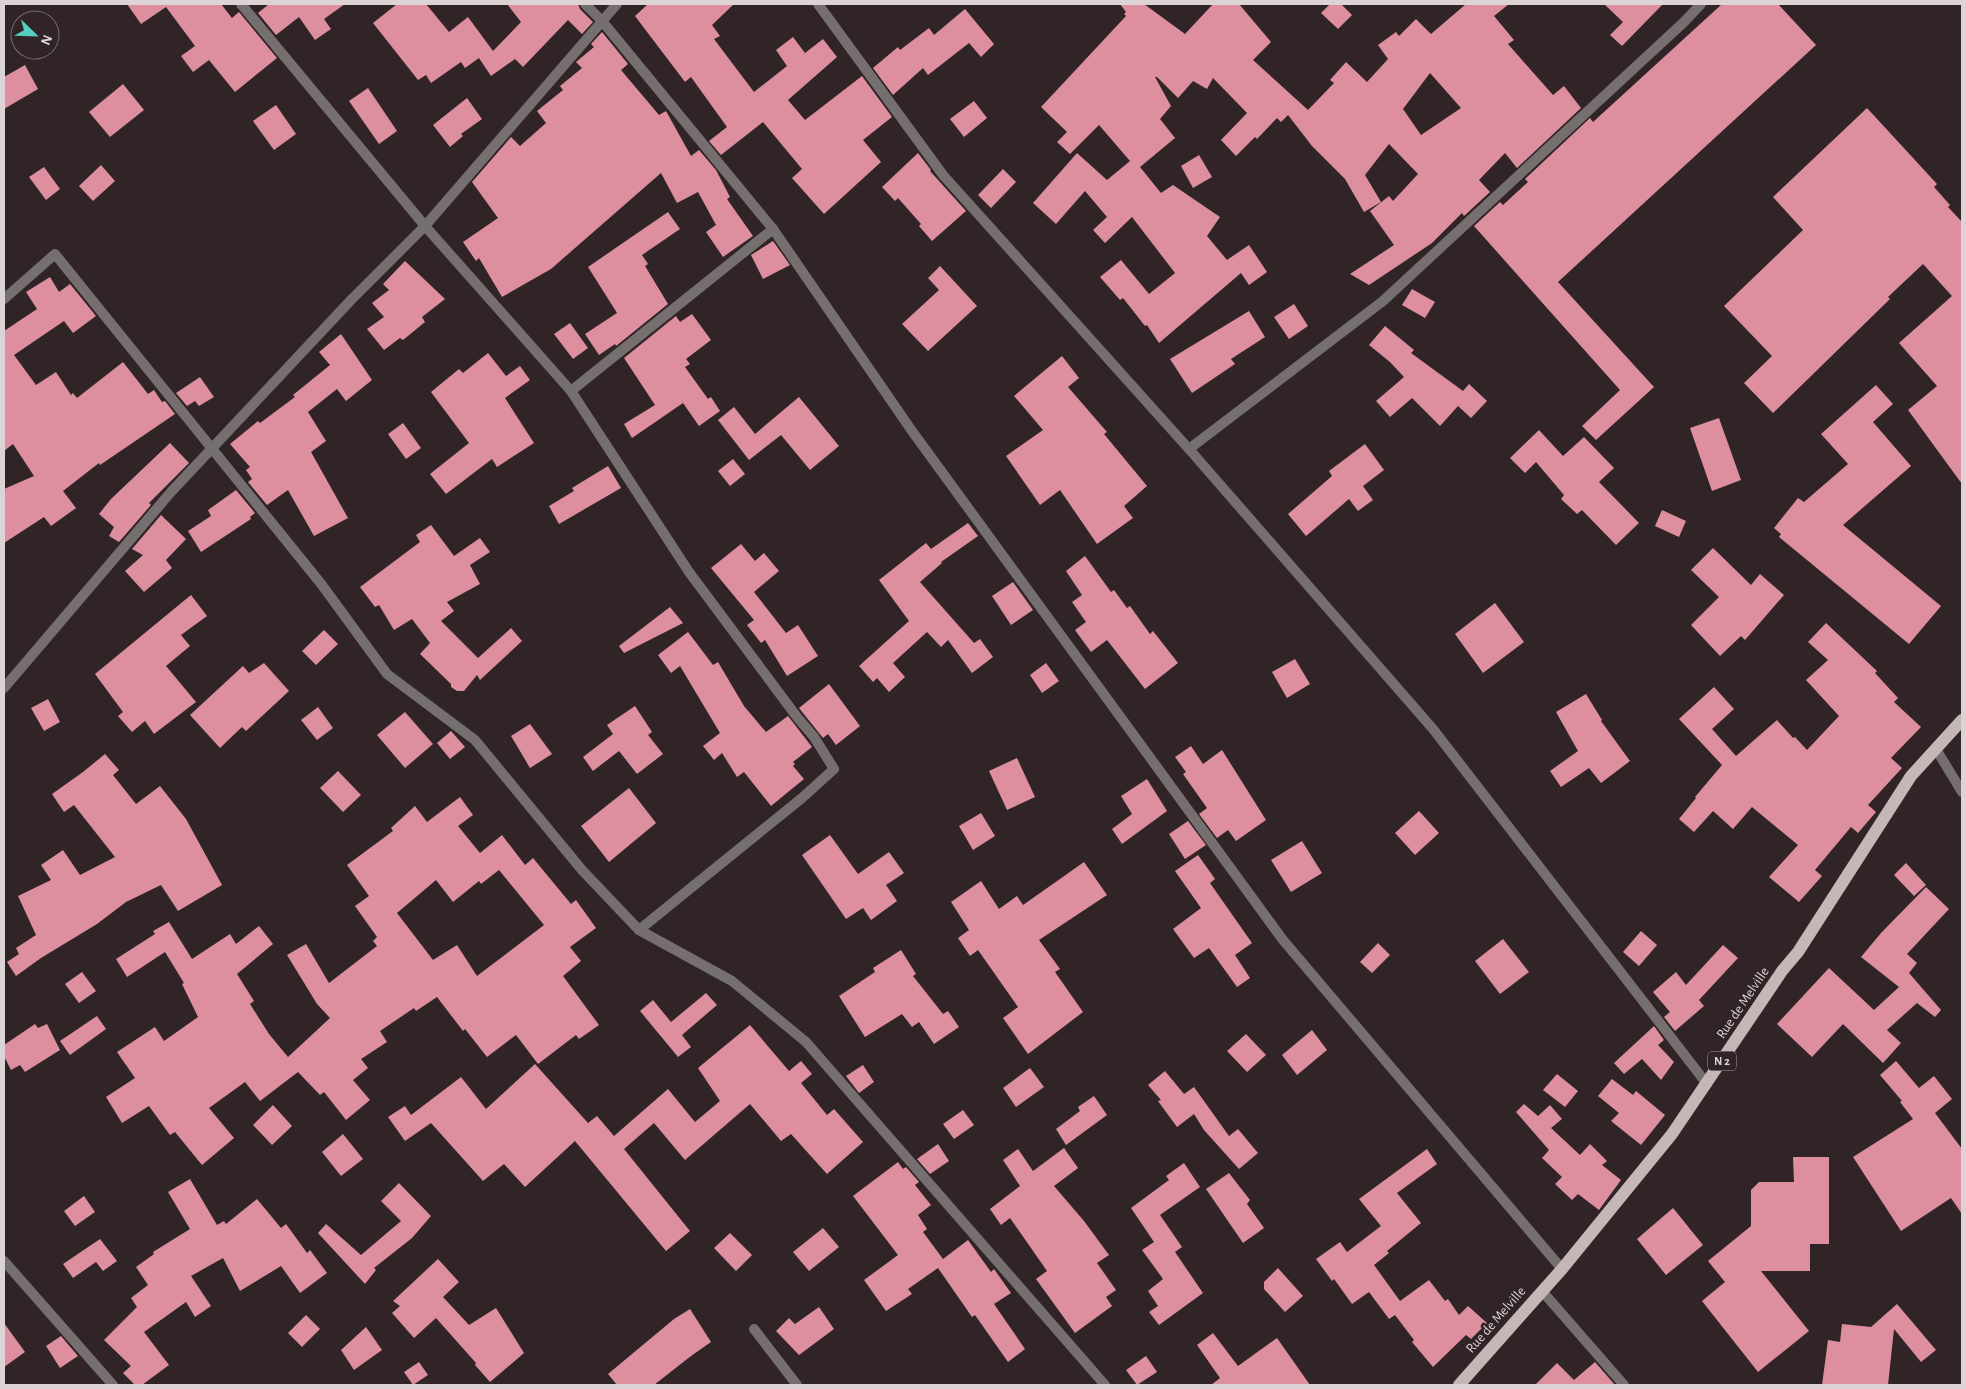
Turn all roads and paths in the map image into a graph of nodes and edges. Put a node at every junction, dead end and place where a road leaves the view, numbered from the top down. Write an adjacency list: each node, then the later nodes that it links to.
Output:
1 (241, 4): 7 (street)
2 (585, 4): 6 (street)
3 (617, 4): 6 (street)
4 (818, 4): 11 (street)
5 (1701, 4): 11 (street)
6 (602, 21): 7 (street); 8 (street)
7 (425, 226): 10 (street); 12 (street)
8 (773, 229): 10 (street); 20 (street)
9 (4, 299): 12 (street)
10 (571, 391): 17 (street)
11 (1189, 449): 18 (street)
12 (212, 450): 13 (street); 17 (street)
13 (4, 688)
14 (1962, 720): 15 (main road, Rue de Melville / N 2)
15 (1936, 749): 16 (street); 18 (main road, Rue de Melville / N 2)
16 (1962, 792)
17 (639, 930): 25 (street)
18 (1707, 1084): 20 (main road, Rue de Melville / N 2)
19 (4, 1261): 23 (street)
20 (1562, 1270): 21 (main road, Rue de Melville / N 2)
21 (1542, 1291): 26 (main road, Rue de Melville / N 2); 27 (street)
22 (754, 1329): 24 (street)
23 (113, 1385)
24 (797, 1385)
25 (1105, 1385)
26 (1459, 1385)
27 (1624, 1385)

